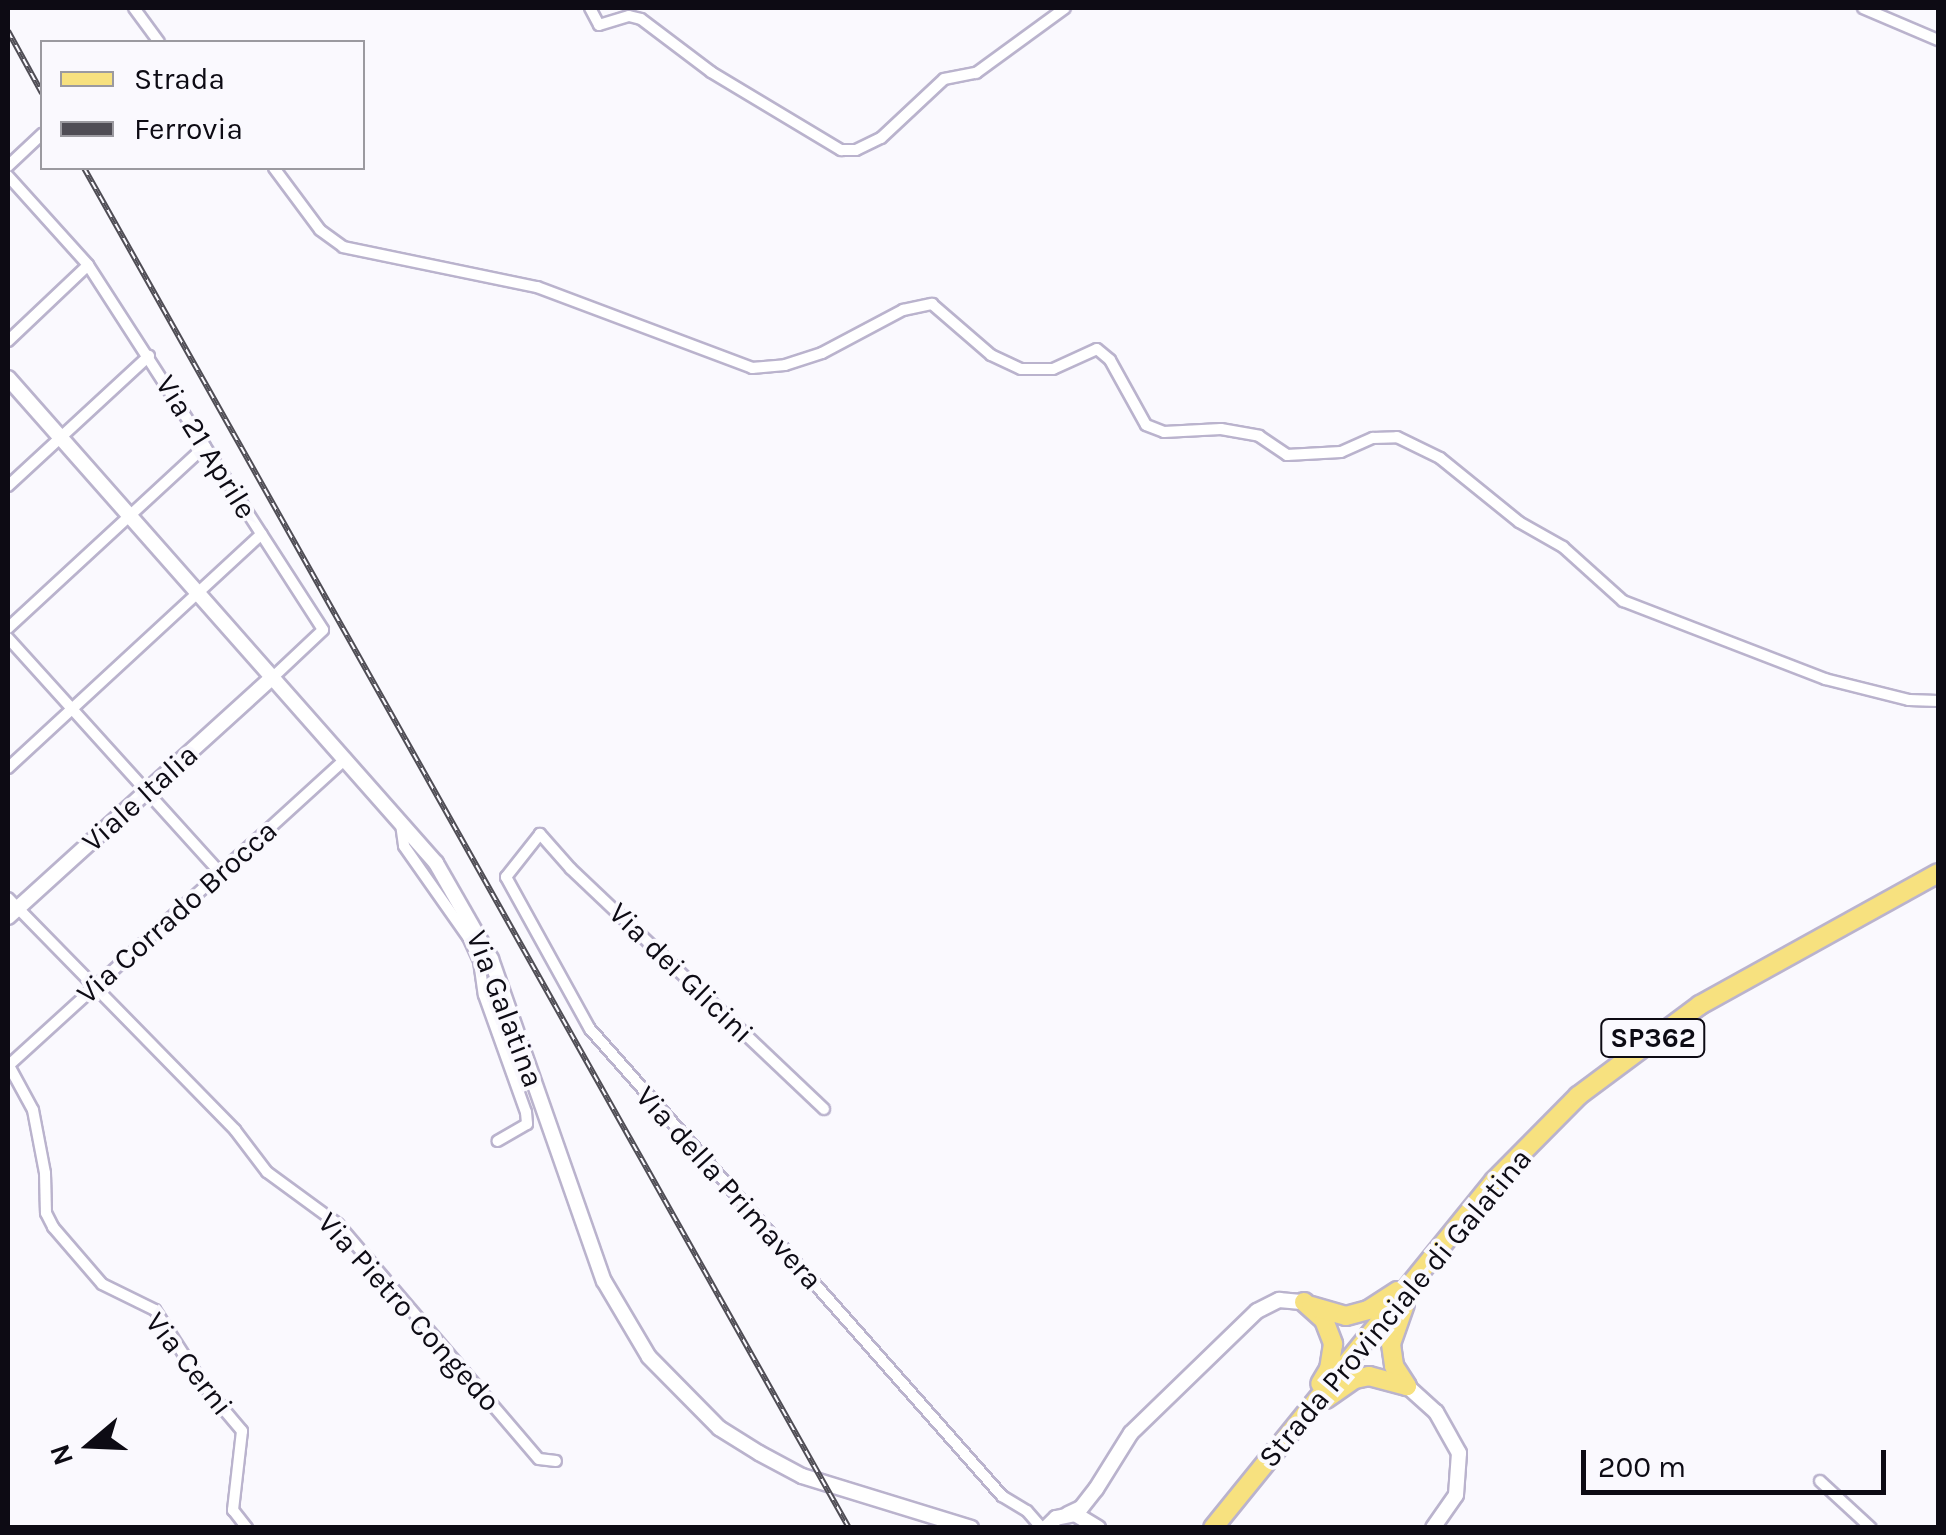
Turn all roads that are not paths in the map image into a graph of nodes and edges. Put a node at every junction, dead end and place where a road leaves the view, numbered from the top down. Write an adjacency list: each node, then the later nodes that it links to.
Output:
1 (134, 8): 5 (street)
2 (590, 8): 3 (street)
3 (1066, 8)
4 (1863, 8): 6 (street)
5 (157, 40)
6 (1938, 40)
7 (40, 136): 8 (street)
8 (8, 166)
9 (275, 170): 24 (street)
10 (8, 176): 11 (street, Via 21 Aprile)
11 (88, 265): 12 (street); 13 (street, Via 21 Aprile)
12 (8, 341)
13 (149, 356): 15 (street); 16 (street, Via 21 Aprile)
14 (8, 378): 15 (street, Via Galatina)
15 (60, 438): 17 (street); 18 (street, Via Galatina)
16 (204, 446): 18 (street); 19 (street, Via 21 Aprile)
17 (8, 486)
18 (128, 516): 20 (street, Via Galatina); 21 (street)
19 (262, 534): 20 (street); 23 (street, Via 21 Aprile)
20 (196, 594): 23 (street, Via Galatina); 25 (street)
21 (8, 628)
22 (8, 638): 25 (street)
23 (272, 678): 26 (street, Via Galatina); 28 (street, Viale Italia)
24 (1938, 701)
25 (71, 710): 27 (street); 28 (street)
26 (346, 758): 29 (street, Via Galatina); 31 (street, Via Corrado Brocca)
27 (8, 768)
28 (147, 791): 31 (street); 33 (street, Viale Italia)
29 (401, 823): 37 (street); 49 (street, Via Galatina)
30 (540, 834): 36 (street, Via dei Glicini); 45 (street, Via della Primavera)
31 (220, 873): 34 (street, Via Corrado Brocca)
32 (1938, 873): 38 (main road, Strada Provinciale di Galatina / SP362)
33 (11, 908): 34 (street, Via Pietro Congedo)
34 (95, 987): 35 (street, Via Corrado Brocca); 42 (street, Via Pietro Congedo)
35 (8, 1065): 48 (street, Via Cerni)
36 (824, 1109)
37 (498, 1141)
38 (1421, 1272): 39 (main road); 40 (main road); 41 (main road, Strada Provinciale di Galatina / SP362)
39 (1304, 1302): 41 (main road); 44 (street, Via della Primavera)
40 (1408, 1386): 41 (main road); 52 (street)
41 (1297, 1424): 51 (main road, Strada Provinciale di Galatina / SP362)
42 (556, 1462)
43 (1820, 1481): 53 (street)
44 (1096, 1489): 46 (street, Via della Primavera); 47 (street)
45 (1027, 1511): 46 (street); 50 (street, Via della Primavera)
46 (1065, 1515): 47 (street); 50 (street, Via della Primavera)
47 (1098, 1527)
48 (247, 1528)
49 (971, 1528)
50 (1044, 1528)
51 (1214, 1528)
52 (1433, 1528)
53 (1871, 1528)

